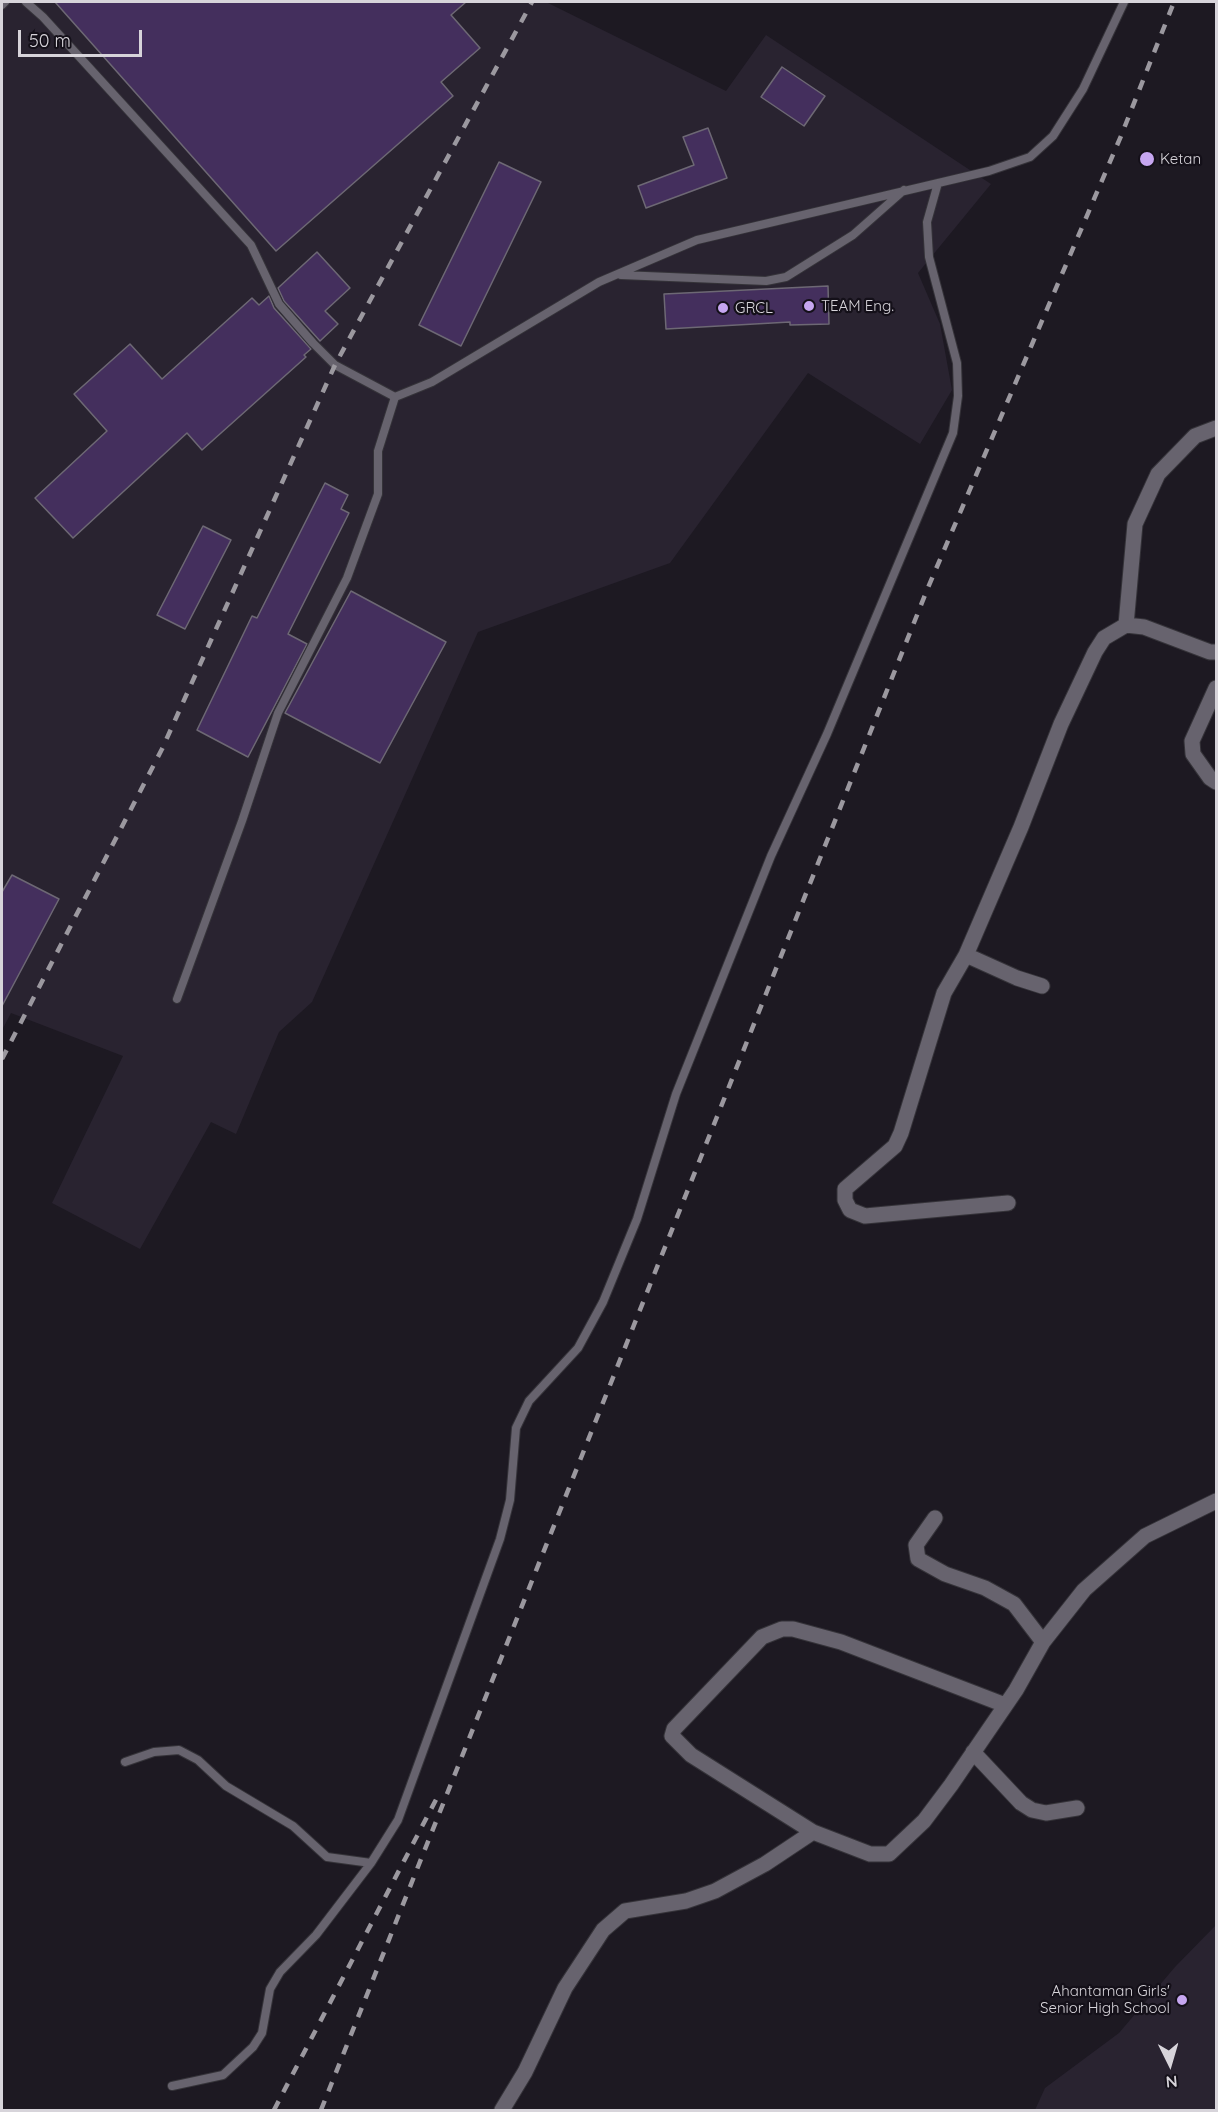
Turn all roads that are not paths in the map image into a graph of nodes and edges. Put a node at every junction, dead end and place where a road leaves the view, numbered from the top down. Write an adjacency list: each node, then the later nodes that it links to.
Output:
1 (26, 2): 6 (lane)
2 (1124, 2): 3 (lane)
3 (938, 183): 4 (lane); 24 (lane)
4 (905, 189): 5 (lane); 5 (lane)
5 (618, 274): 6 (lane)
6 (395, 397): 14 (lane)
7 (1216, 428): 8 (street)
8 (1126, 625): 9 (street); 12 (street)
9 (1216, 652)
10 (1216, 688): 11 (street)
11 (1216, 782)
12 (966, 955): 13 (street); 15 (street)
13 (1042, 986)
14 (177, 999)
15 (1008, 1203)
16 (1216, 1501): 18 (street)
17 (935, 1518): 18 (street)
18 (1043, 1642): 19 (street)
19 (1005, 1705): 20 (street); 23 (street)
20 (973, 1752): 22 (street); 23 (street)
21 (125, 1762): 24 (lane)
22 (1077, 1808)
23 (813, 1832): 26 (street)
24 (371, 1863): 25 (lane)
25 (172, 2086)
26 (502, 2110)

